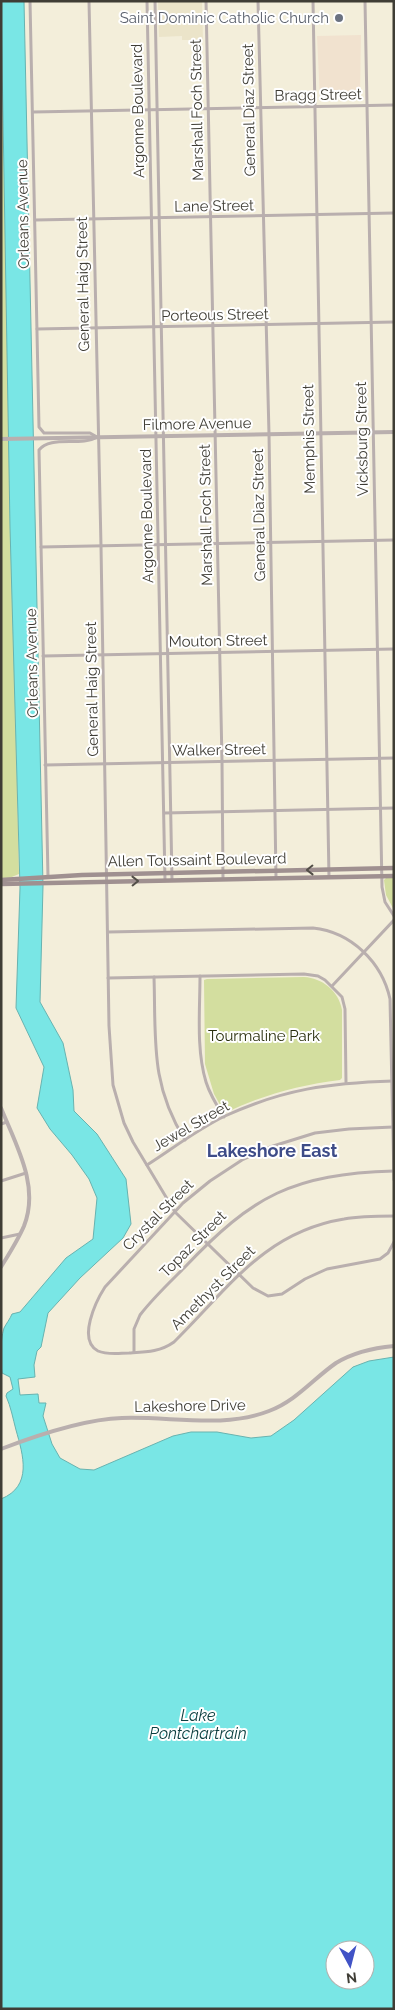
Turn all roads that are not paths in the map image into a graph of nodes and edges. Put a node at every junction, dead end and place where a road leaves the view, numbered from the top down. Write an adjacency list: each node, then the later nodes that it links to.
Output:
1 (30, 1): 17 (street, Orleans Avenue)
2 (90, 1): 16 (street, General Haig Street)
3 (147, 1): 14 (street, Argonne Boulevard)
4 (155, 1): 15 (street, Argonne Boulevard)
5 (206, 1): 13 (street, Marshall Foch Street)
6 (258, 1): 12 (street, General Diaz Street)
7 (313, 1): 10 (street, Memphis Street)
8 (365, 1): 11 (street, Vicksburg Street)
9 (394, 105): 11 (street, Bragg Street)
10 (315, 106): 11 (street, Bragg Street); 12 (street, Bragg Street); 20 (street, Memphis Street)
11 (367, 106): 18 (street, Vicksburg Street)
12 (261, 107): 13 (street, Bragg Street); 21 (street, General Diaz Street)
13 (209, 108): 15 (street, Bragg Street); 22 (street, Marshall Foch Street)
14 (150, 109): 15 (street, Bragg Street); 16 (street, Bragg Street); 23 (street, Argonne Boulevard)
15 (158, 109): 24 (street, Argonne Boulevard)
16 (91, 111): 17 (street, Bragg Street); 25 (street, General Haig Street)
17 (32, 112): 26 (street, Orleans Avenue)
18 (369, 214): 19 (street, Lane Street); 20 (street, Lane Street); 28 (street, Vicksburg Street)
19 (394, 214)
20 (317, 215): 21 (street, Lane Street); 29 (street, Memphis Street)
21 (263, 216): 22 (street, Lane Street); 30 (street, General Diaz Street)
22 (211, 217): 24 (street, Lane Street); 31 (street, Marshall Foch Street)
23 (151, 218): 24 (street, Lane Street); 25 (street, Lane Street); 32 (street, Argonne Boulevard)
24 (160, 218): 33 (street, Argonne Boulevard)
25 (93, 219): 26 (street, Lane Street); 34 (street, General Haig Street)
26 (35, 220): 35 (street, Orleans Avenue)
27 (394, 322): 28 (street, Porteous Street)
28 (371, 323): 29 (street, Porteous Street); 36 (street, Vicksburg Street)
29 (319, 324): 30 (street, Porteous Street); 38 (street, Memphis Street)
30 (266, 325): 31 (street, Porteous Street); 39 (street, General Diaz Street)
31 (213, 326): 33 (street, Porteous Street); 40 (street, Marshall Foch Street)
32 (153, 327): 33 (street, Porteous Street); 34 (street, Porteous Street); 41 (street, Argonne Boulevard)
33 (162, 327): 42 (street, Argonne Boulevard)
34 (95, 328): 35 (street, Porteous Street); 43 (street, General Haig Street)
35 (37, 329): 43 (street, Orleans Avenue)
36 (374, 432): 37 (street, Filmore Avenue); 38 (street, Filmore Avenue); 45 (street, Vicksburg Street)
37 (394, 432)
38 (320, 433): 39 (street, Filmore Avenue); 47 (street, Memphis Street)
39 (269, 434): 40 (street, Filmore Avenue); 48 (street, General Diaz Street)
40 (216, 435): 42 (street, Filmore Avenue); 49 (street, Marshall Foch Street)
41 (157, 436): 42 (street, Filmore Avenue); 43 (street, Filmore Avenue); 50 (street, Argonne Boulevard)
42 (164, 436): 51 (street, Argonne Boulevard)
43 (98, 437): 44 (street, Filmore Avenue); 52 (street, General Haig Street); 53 (street, Orleans Avenue)
44 (3, 439)
45 (375, 540): 46 (street); 47 (street); 54 (street, Vicksburg Street)
46 (394, 540)
47 (322, 542): 48 (street); 56 (street, Memphis Street)
48 (270, 543): 49 (street); 57 (street, General Diaz Street)
49 (218, 544): 51 (street); 58 (street, Marshall Foch Street)
50 (159, 545): 51 (street); 52 (street); 59 (street, Argonne Boulevard)
51 (167, 545): 60 (street, Argonne Boulevard)
52 (101, 546): 53 (street); 61 (street, General Haig Street)
53 (41, 547): 62 (street, Orleans Avenue)
54 (377, 649): 55 (street, Mouton Street); 56 (street, Mouton Street); 63 (street, Vicksburg Street)
55 (394, 649)
56 (324, 650): 57 (street, Mouton Street); 65 (street, Memphis Street)
57 (272, 651): 58 (street, Mouton Street); 66 (street, General Diaz Street)
58 (220, 652): 60 (street, Mouton Street); 67 (street, Marshall Foch Street)
59 (161, 654): 60 (street, Mouton Street); 61 (street, Mouton Street); 68 (street, Argonne Boulevard)
60 (169, 654): 69 (street, Argonne Boulevard)
61 (102, 655): 62 (street, Mouton Street); 70 (street, General Haig Street)
62 (43, 656): 71 (street, Orleans Avenue)
63 (379, 758): 64 (street, Walker Street); 65 (street, Walker Street); 72 (street, Vicksburg Street)
64 (394, 758)
65 (326, 759): 66 (street, Walker Street); 74 (street, Memphis Street)
66 (275, 760): 67 (street, Walker Street); 75 (street, General Diaz Street)
67 (222, 761): 69 (street, Walker Street); 76 (street, Marshall Foch Street)
68 (163, 762): 69 (street, Walker Street); 70 (street, Walker Street); 77 (street, Argonne Boulevard)
69 (171, 762): 78 (street, Argonne Boulevard)
70 (105, 764): 71 (street, Walker Street); 87 (street, General Haig Street)
71 (46, 765): 93 (street, Orleans Avenue)
72 (380, 808): 73 (street); 74 (street); 81 (street, Vicksburg Street)
73 (394, 808)
74 (327, 810): 75 (street); 82 (street, Memphis Street)
75 (276, 811): 76 (street); 83 (street, General Diaz Street)
76 (223, 812): 78 (street); 84 (street, Marshall Foch Street)
77 (164, 813): 78 (street); 85 (street, Argonne Boulevard)
78 (172, 813): 86 (street, Argonne Boulevard)
79 (394, 868): 81 (main road, Allen Toussaint Boulevard)
80 (354, 869): 81 (main road, Allen Toussaint Boulevard); 82 (main road, Allen Toussaint Boulevard); 92 (main road)
81 (382, 869): 89 (street, Vicksburg Street)
82 (329, 870): 83 (main road, Allen Toussaint Boulevard, one-way to 83); 91 (street, Memphis Street)
83 (276, 871): 84 (main road, Allen Toussaint Boulevard); 95 (street, General Diaz Street)
84 (223, 872): 86 (main road, Allen Toussaint Boulevard); 94 (street, Marshall Foch Street)
85 (164, 873): 86 (main road, Allen Toussaint Boulevard); 87 (main road, Allen Toussaint Boulevard); 97 (street, Argonne Boulevard)
86 (172, 873): 98 (street, Argonne Boulevard)
87 (106, 874): 88 (main road, Allen Toussaint Boulevard); 100 (street, General Haig Street)
88 (69, 875): 93 (main road, Allen Toussaint Boulevard); 101 (main road)
89 (382, 876): 90 (main road, Allen Toussaint Boulevard); 92 (main road, Allen Toussaint Boulevard); 103 (street, Vicksburg Street)
90 (394, 876)
91 (329, 877): 92 (main road, Allen Toussaint Boulevard); 95 (main road, Allen Toussaint Boulevard)
92 (355, 877)
93 (46, 878): 99 (main road, Allen Toussaint Boulevard); 101 (main road, Allen Toussaint Boulevard)
94 (223, 878): 95 (main road, Allen Toussaint Boulevard); 98 (main road, Allen Toussaint Boulevard)
95 (276, 878)
96 (1, 880): 99 (main road, Allen Toussaint Boulevard)
97 (165, 880): 98 (main road, Allen Toussaint Boulevard); 100 (main road, Allen Toussaint Boulevard, one-way to 97)
98 (172, 880)
99 (16, 881): 102 (main road, Allen Toussaint Boulevard)
100 (106, 881): 101 (main road, Allen Toussaint Boulevard); 105 (street, General Haig Street)
101 (69, 882)
102 (1, 884)
103 (394, 916)
104 (394, 920): 106 (street)
105 (108, 932): 106 (street); 109 (street, General Haig Street)
106 (364, 952): 110 (street); 111 (street)
107 (200, 976): 108 (street); 110 (street); 114 (street)
108 (154, 977): 109 (street); 118 (street)
109 (108, 978): 119 (street, General Haig Street)
110 (332, 986): 112 (street)
111 (393, 1081): 112 (street, Jewel Street); 117 (street)
112 (346, 1082): 114 (street, Jewel Street)
113 (1, 1108): 115 (street)
114 (224, 1117): 118 (street, Jewel Street)
115 (7, 1122): 116 (street); 121 (street)
116 (1, 1124)
117 (393, 1127): 120 (street); 124 (street, Crystal Street)
118 (185, 1140): 119 (street, Jewel Street)
119 (147, 1165): 124 (street, General Haig Street)
120 (394, 1171): 122 (street); 129 (street, Topaz Street)
121 (26, 1173): 123 (street); 126 (street)
122 (394, 1180)
123 (1, 1181)
124 (175, 1212): 129 (street, General Haig Street); 133 (street, Crystal Street)
125 (394, 1216): 131 (street, Amethyst Street)
126 (20, 1234): 127 (street); 130 (street)
127 (1, 1238)
128 (394, 1242): 131 (street, General Haig Street)
129 (207, 1244): 131 (street, General Haig Street); 133 (street, Topaz Street)
130 (1, 1267)
131 (239, 1274): 133 (street, Amethyst Street)
132 (394, 1346): 134 (street, Lakeshore Drive)
133 (134, 1352)
134 (1, 1449)

